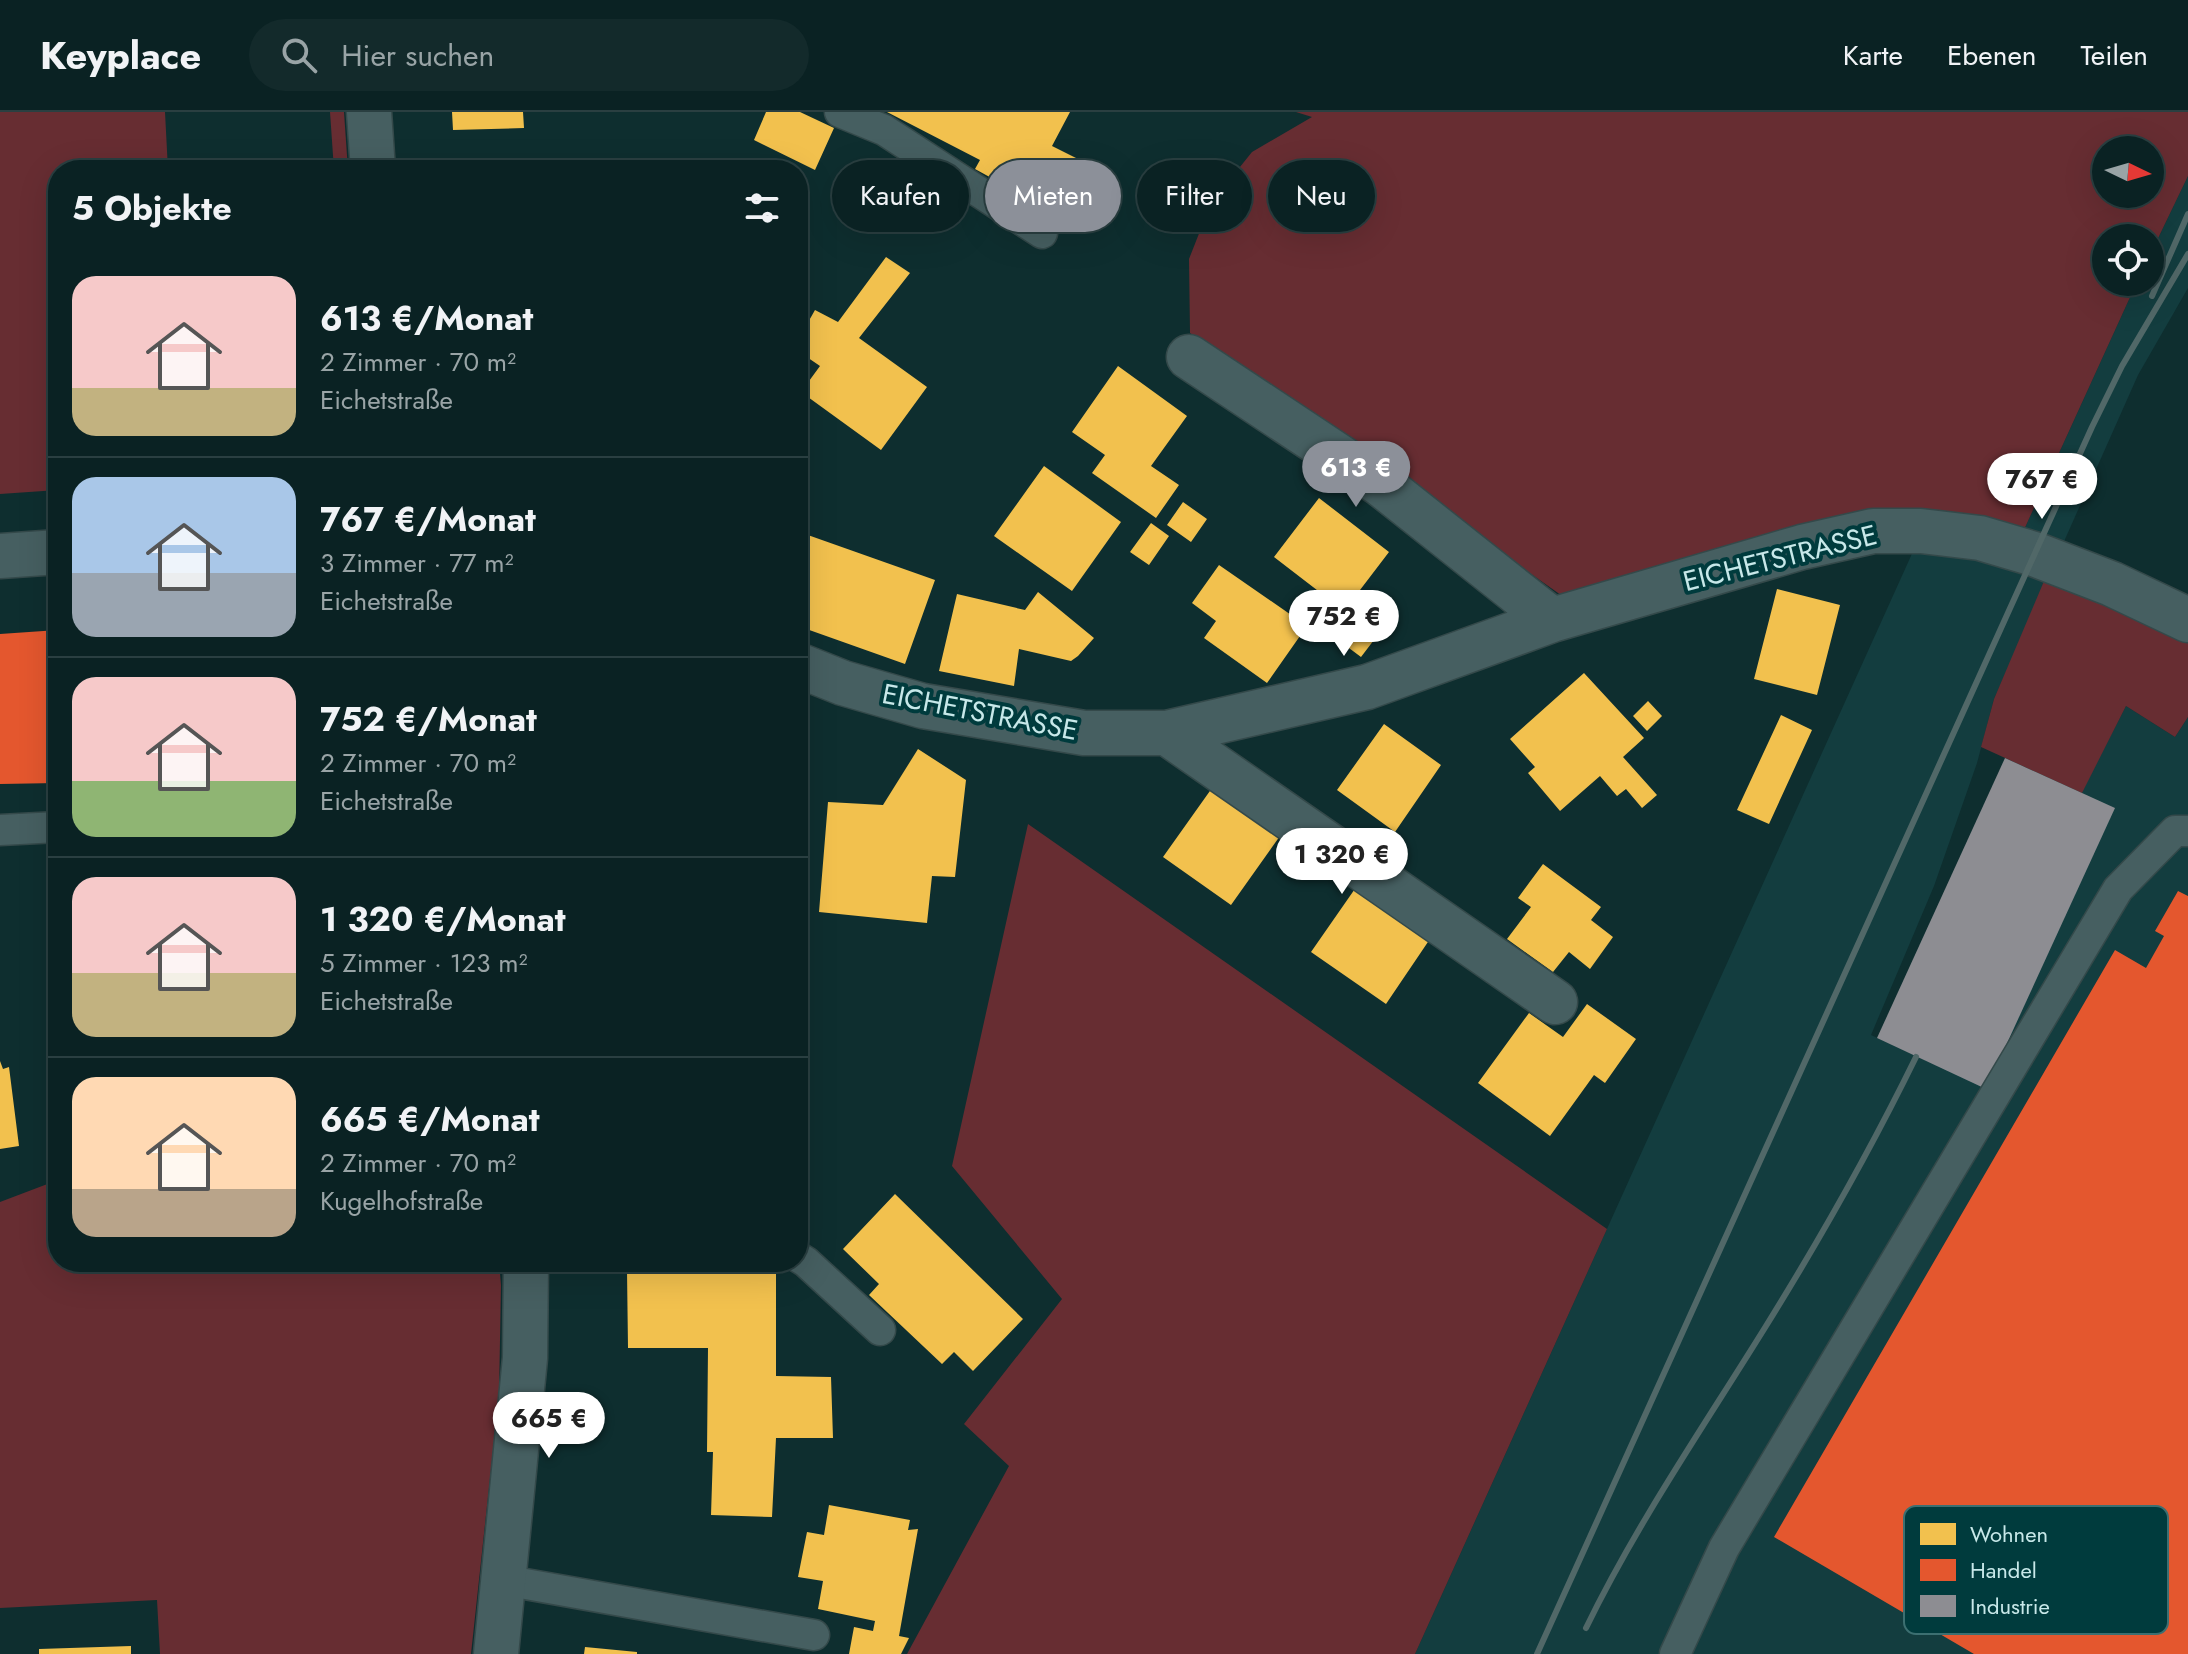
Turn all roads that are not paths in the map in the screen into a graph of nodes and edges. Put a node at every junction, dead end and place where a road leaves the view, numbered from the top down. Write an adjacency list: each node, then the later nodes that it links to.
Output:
1 (369, 112): 3 (street)
2 (840, 112): 4 (lane)
3 (372, 160)
4 (1042, 233)
5 (1189, 357): 8 (street)
6 (48, 553): 7 (street)
7 (0, 556)
8 (1552, 620): 9 (street, EICHETSTRASSE); 11 (street, EICHETSTRASSE)
9 (2188, 620)
10 (808, 669): 11 (street, EICHETSTRASSE)
11 (1167, 733): 15 (street)
12 (48, 828): 13 (lane)
13 (0, 830)
14 (2188, 831): 22 (lane)
15 (1555, 1002)
16 (808, 1264): 18 (lane)
17 (526, 1272): 19 (street)
18 (880, 1330)
19 (503, 1580): 20 (lane); 21 (street)
20 (814, 1635)
21 (496, 1654)
22 (1675, 1654)

